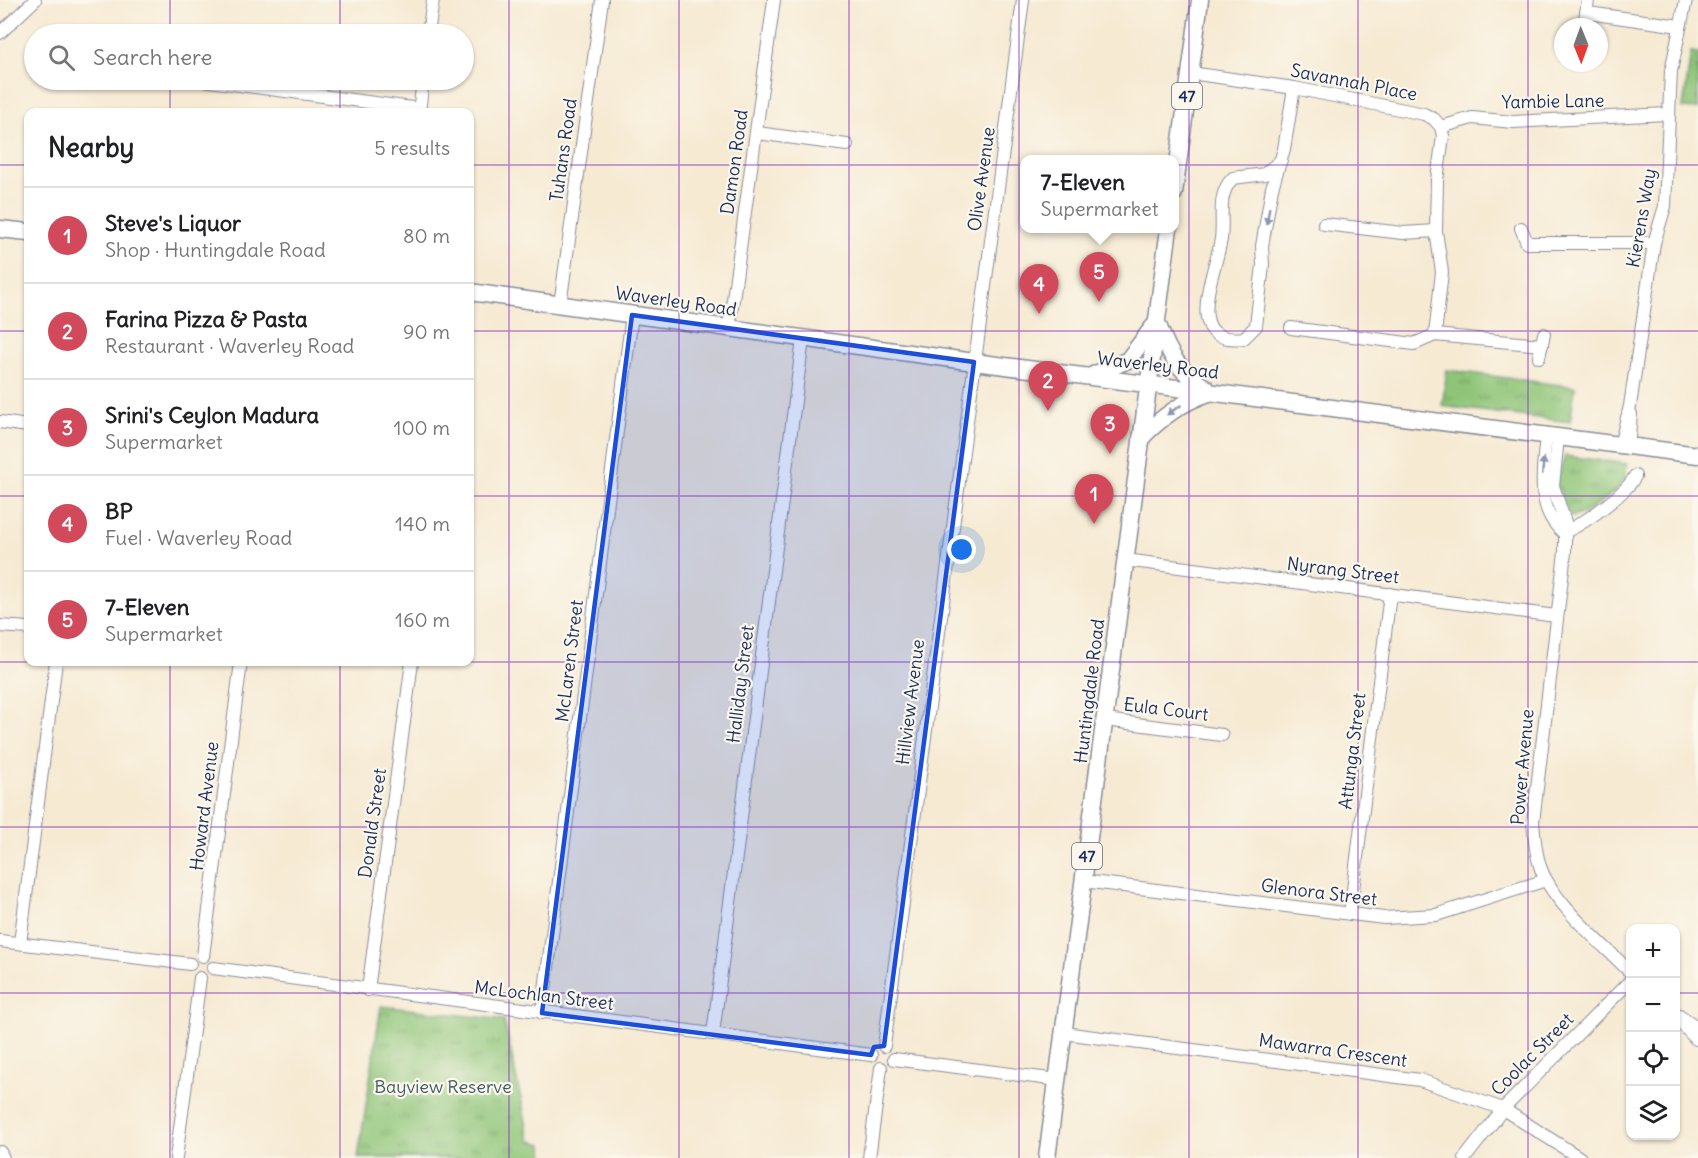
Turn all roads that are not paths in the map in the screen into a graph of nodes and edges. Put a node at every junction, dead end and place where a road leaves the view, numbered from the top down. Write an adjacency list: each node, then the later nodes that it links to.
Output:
1 (35, 0): 11 (street)
2 (433, 0): 9 (street)
3 (602, 0): 32 (street, Tuhans Road)
4 (774, 0): 20 (street, Damon Road)
5 (1023, 0): 40 (street, Olive Avenue)
6 (1200, 0): 12 (main road, 47)
7 (1686, 0): 10 (street, Kierens Way)
8 (1587, 12): 10 (street)
9 (429, 24)
10 (1680, 26): 18 (street, Kierens Way)
11 (0, 33)
12 (1191, 73): 13 (street, Savannah Place); 22 (main road, 47)
13 (1293, 88): 19 (street, Savannah Place); 23 (street)
14 (272, 90): 16 (street)
15 (422, 90): 17 (street)
16 (398, 108)
17 (419, 108)
18 (1667, 114): 19 (street, Yambie Lane); 30 (street, Kierens Way)
19 (1441, 128): 27 (street)
20 (757, 133): 21 (street); 35 (street, Damon Road)
21 (848, 145)
22 (1179, 158)
23 (1281, 160): 23 (street, one-way to 23)
24 (1324, 224): 27 (street)
25 (1521, 228): 30 (street)
26 (0, 229): 28 (main road)
27 (1436, 231): 37 (street)
28 (24, 232)
29 (1168, 233): 34 (main road, Huntingdale Road / 47)
30 (1654, 243): 48 (street, Kierens Way)
31 (474, 293): 32 (main road, Waverley Road)
32 (560, 305): 33 (main road, Waverley Road)
33 (632, 315): 35 (main road, Waverley Road); 74 (street, McLaren Street)
34 (1156, 322): 41 (main road); 42 (main road, Huntingdale Road / 47); 43 (main road)
35 (729, 329): 38 (main road, Waverley Road)
36 (1290, 330): 37 (street)
37 (1435, 335): 39 (street)
38 (803, 339): 40 (main road, Waverley Road); 77 (street, Halliday Street)
39 (1542, 345)
40 (974, 362): 41 (main road, Waverley Road); 79 (street, Hillview Avenue)
41 (1090, 376): 42 (main road, Waverley Road)
42 (1148, 384): 43 (main road, Waverley Road); 47 (main road, Huntingdale Road / 47)
43 (1213, 392): 46 (main road, Waverley Road); 47 (main road, one-way to 47)
44 (0, 422): 45 (street)
45 (24, 425)
46 (1552, 437): 48 (main road, Waverley Road); 51 (street, Power Avenue)
47 (1141, 438): 52 (main road, Huntingdale Road / 47)
48 (1624, 446): 49 (main road, Waverley Road)
49 (1698, 455)
50 (1635, 476): 51 (street)
51 (1563, 532): 54 (street, Power Avenue)
52 (1125, 560): 53 (street, Nyrang Street); 60 (main road, Huntingdale Road / 47)
53 (1390, 594): 54 (street, Nyrang Street); 64 (street, Attunga Street)
54 (1556, 616): 62 (street, Power Avenue)
55 (0, 626): 56 (street)
56 (24, 628)
57 (55, 666): 66 (street)
58 (240, 666): 67 (street, Howard Avenue)
59 (411, 666): 73 (street, Donald Street)
60 (1105, 720): 61 (street, Eula Court); 63 (main road, Huntingdale Road / 47)
61 (1222, 735)
62 (1546, 880): 64 (street, Glenora Street); 70 (street, Power Avenue)
63 (1083, 882): 64 (street, Glenora Street); 76 (main road, Huntingdale Road / 47)
64 (1350, 914)
65 (0, 941): 66 (street)
66 (20, 944): 68 (street)
67 (203, 956): 68 (street); 69 (street)
68 (190, 964): 71 (street)
69 (213, 968): 71 (street); 73 (street, McLochlan Street)
70 (1626, 968)
71 (200, 978): 87 (street)
72 (1626, 985): 84 (street, Coolac Street)
73 (368, 990): 74 (street, McLochlan Street)
74 (542, 1013): 77 (street, McLochlan Street)
75 (1680, 1019): 78 (street)
76 (1064, 1033): 83 (main road, Huntingdale Road / 47); 84 (street, Mawarra Crescent)
77 (713, 1034): 80 (street, McLochlan Street)
78 (1697, 1037)
79 (884, 1046): 80 (street); 81 (street)
80 (871, 1055): 82 (street)
81 (894, 1059): 82 (street); 83 (street)
82 (881, 1068): 88 (street)
83 (1058, 1080): 89 (main road, Huntingdale Road / 47)
84 (1503, 1109): 90 (street, Coolac Street); 91 (street, Mawarra Crescent)
85 (0, 1152): 86 (street)
86 (3, 1158)
87 (176, 1158)
88 (869, 1158)
89 (1047, 1158)
90 (1465, 1158)
91 (1580, 1158)

